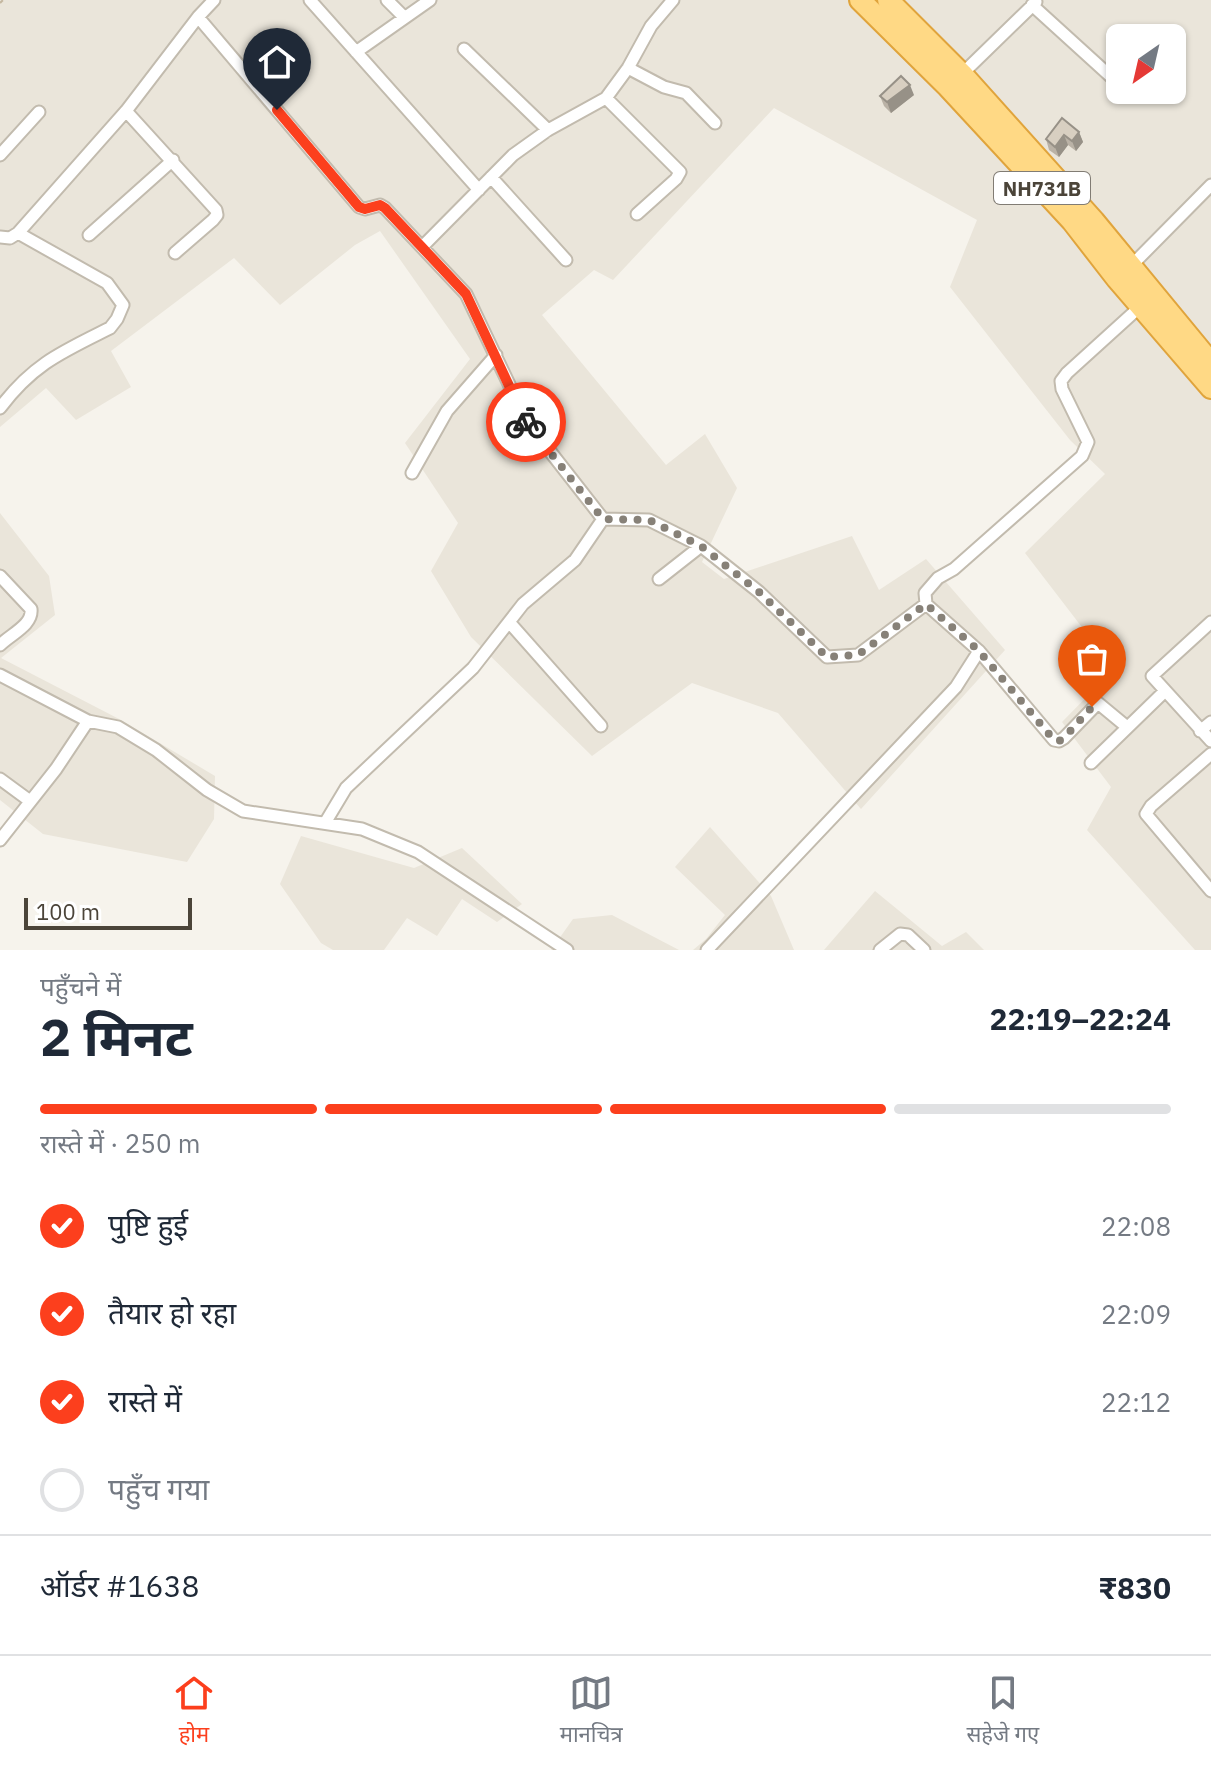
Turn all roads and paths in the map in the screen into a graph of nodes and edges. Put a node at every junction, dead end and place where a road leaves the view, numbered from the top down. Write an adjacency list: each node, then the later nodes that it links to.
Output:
1 (214, 0): 9 (street)
2 (310, 0): 12 (street)
3 (387, 0): 10 (street)
4 (430, 0): 10 (street)
5 (673, 0): 13 (street)
6 (860, 0): 34 (highway, NH731B)
7 (888, 0): 15 (highway)
8 (1035, 3): 14 (street); 15 (street)
9 (198, 17): 17 (street); 30 (street)
10 (404, 17): 12 (street)
11 (464, 49): 20 (street)
12 (356, 52): 25 (street)
13 (628, 68): 16 (street); 19 (street)
14 (1106, 71)
15 (962, 74): 33 (highway)
16 (606, 98): 20 (street); 26 (street)
17 (126, 111): 22 (street); 27 (street)
18 (39, 112): 21 (street)
19 (715, 123)
20 (548, 130): 23 (street)
21 (0, 155)
22 (173, 160): 28 (street); 31 (street)
23 (491, 177): 25 (street); 32 (street)
24 (1211, 185): 33 (street)
25 (479, 190): 30 (street)
26 (637, 214)
27 (18, 233): 29 (street); 38 (street)
28 (89, 235)
29 (0, 237)
30 (422, 247): 35 (street)
31 (175, 253)
32 (566, 260)
33 (1130, 267): 36 (highway)
34 (1142, 305): 37 (highway, NH731B); 44 (street)
35 (496, 355): 39 (street); 40 (street)
36 (1211, 363)
37 (1211, 388)
38 (0, 408)
39 (412, 473)
40 (603, 519): 41 (street); 45 (street)
41 (701, 546): 43 (street); 44 (street)
42 (0, 576): 47 (street)
43 (659, 579)
44 (926, 604): 48 (street)
45 (509, 622): 53 (street); 61 (street)
46 (1211, 622): 50 (street)
47 (0, 645)
48 (979, 651): 54 (street); 65 (street)
49 (0, 675): 51 (street)
50 (1165, 691): 54 (street); 55 (street)
51 (88, 721): 60 (street); 61 (street)
52 (1211, 722): 55 (street)
53 (601, 726)
54 (1127, 727): 58 (street)
55 (1200, 731): 56 (street)
56 (1211, 741)
57 (1211, 754): 63 (street)
58 (1091, 763)
59 (0, 779): 60 (street)
60 (30, 801): 62 (street)
61 (325, 823): 64 (street)
62 (0, 840)
63 (1211, 891)
64 (567, 950)
65 (707, 950)
66 (880, 950): 67 (street)
67 (924, 950)

